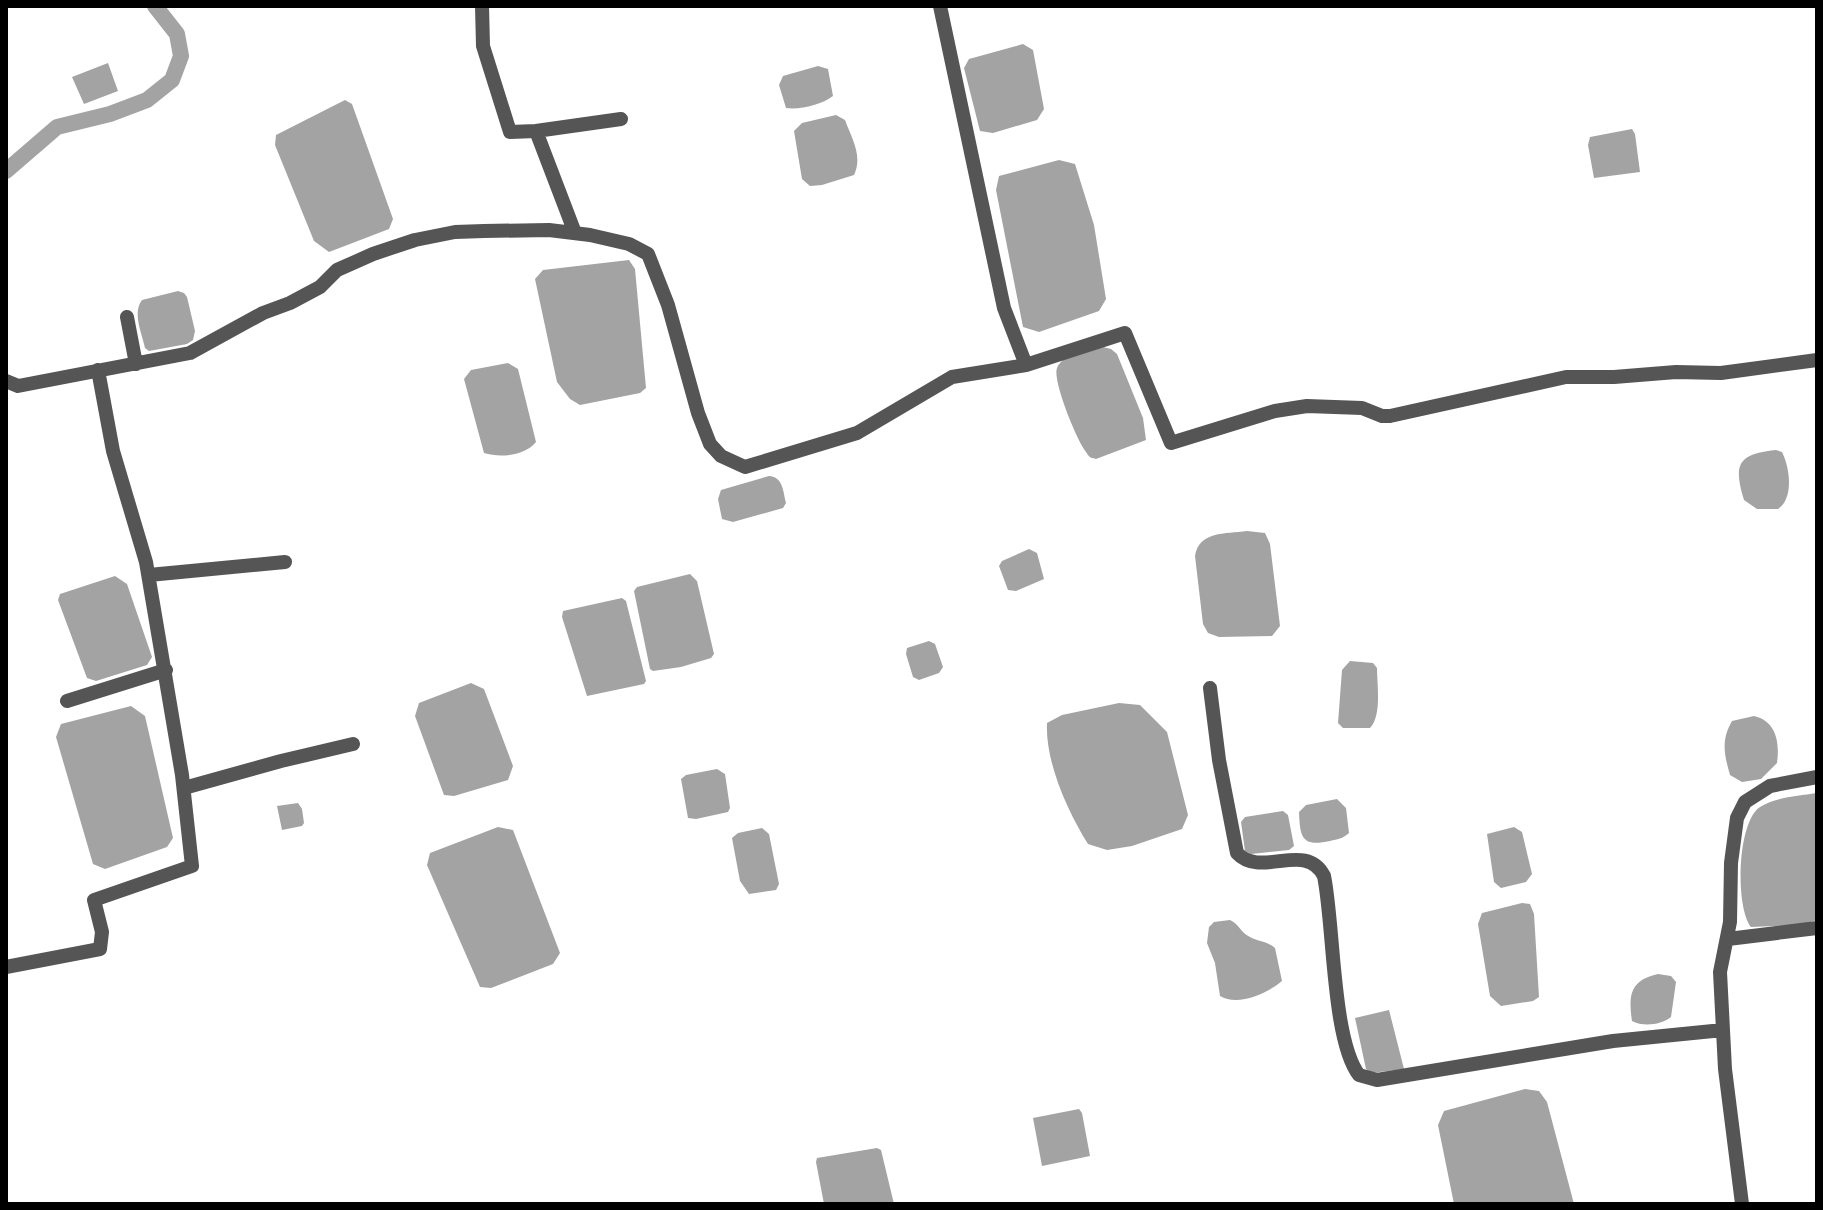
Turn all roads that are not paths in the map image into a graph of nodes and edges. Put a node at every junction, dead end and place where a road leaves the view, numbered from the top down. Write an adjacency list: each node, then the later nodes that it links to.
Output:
1 (482, 6): 4 (street)
2 (940, 6): 9 (street)
3 (621, 119): 4 (street)
4 (536, 131): 5 (street)
5 (575, 233): 8 (street); 9 (street)
6 (127, 317): 8 (street)
7 (1817, 360): 9 (street)
8 (136, 364): 10 (street)
9 (1026, 365)
10 (98, 370): 11 (street); 13 (street)
11 (6, 381)
12 (285, 562): 13 (street)
13 (149, 575): 14 (street)
14 (166, 670): 16 (street); 19 (street)
15 (1210, 688): 23 (street)
16 (67, 701)
17 (353, 744): 19 (street)
18 (1817, 777): 21 (street)
19 (184, 788): 22 (street)
20 (1817, 928): 21 (street)
21 (1728, 939): 23 (street)
22 (6, 967)
23 (1723, 1030): 24 (street)
24 (1742, 1204)

